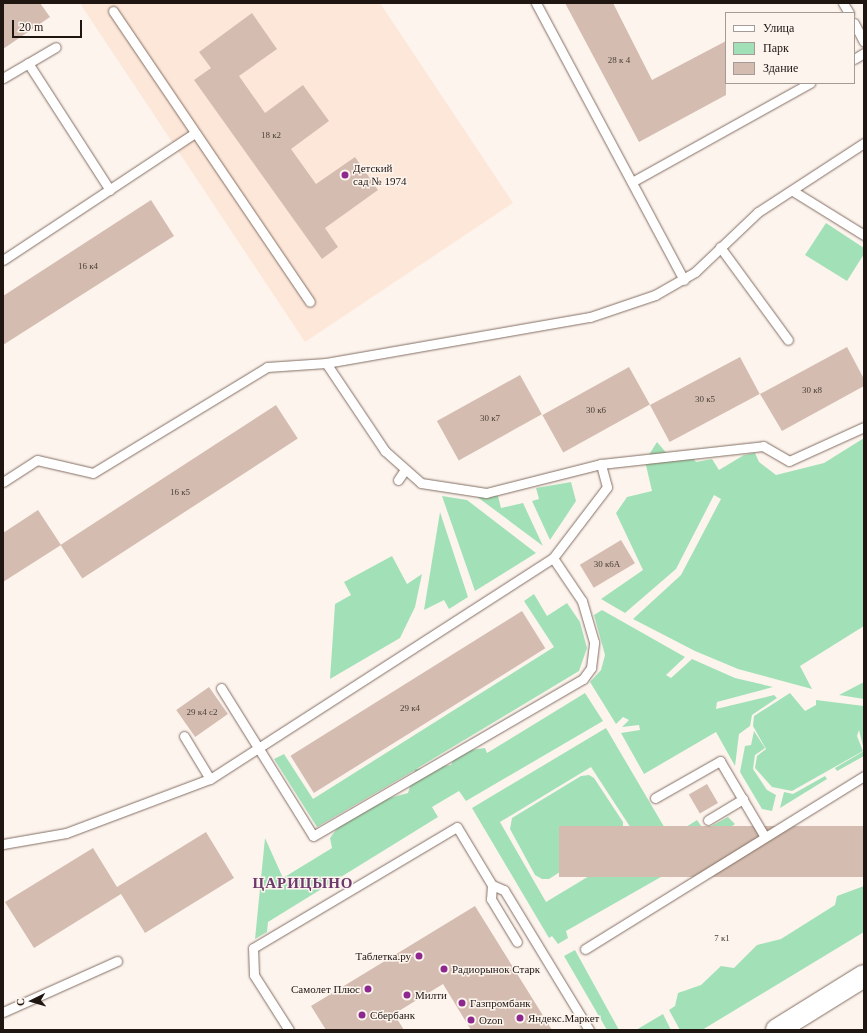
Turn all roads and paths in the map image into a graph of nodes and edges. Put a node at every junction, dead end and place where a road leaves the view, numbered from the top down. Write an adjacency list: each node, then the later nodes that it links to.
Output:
1 (536, 3): 15 (lane)
2 (843, 3): 4 (lane)
3 (113, 11): 13 (lane)
4 (848, 12)
5 (855, 25): 6 (lane)
6 (864, 42)
7 (56, 47): 10 (lane)
8 (864, 53): 9 (lane)
9 (855, 58)
10 (28, 63): 11 (lane); 16 (lane)
11 (3, 78)
12 (808, 84): 15 (lane)
13 (196, 133): 16 (lane); 22 (lane)
14 (864, 143): 17 (lane)
15 (632, 182): 21 (lane)
16 (110, 190): 20 (lane)
17 (793, 191): 18 (lane); 19 (lane)
18 (864, 235)
19 (720, 247): 21 (lane); 23 (lane)
20 (3, 260)
21 (684, 280): 24 (lane)
22 (310, 302)
23 (788, 340)
24 (326, 363): 27 (lane); 29 (lane)
25 (864, 427): 26 (lane)
26 (600, 464): 27 (lane); 30 (lane)
27 (404, 471): 28 (lane)
28 (398, 480)
29 (3, 482)
30 (553, 558): 33 (lane); 33 (lane)
31 (221, 688): 33 (lane)
32 (184, 736): 35 (lane)
33 (258, 748): 35 (lane)
34 (864, 776): 39 (lane)
35 (210, 779): 40 (lane)
36 (655, 798): 37 (lane)
37 (743, 799): 38 (lane); 39 (lane)
38 (708, 820)
39 (765, 837): 43 (lane)
40 (3, 844)
41 (492, 885): 42 (lane); 47 (lane); 48 (lane)
42 (517, 942)
43 (585, 949)
44 (117, 961): 46 (lane)
45 (864, 976): 49 (main road)
46 (3, 1012)
47 (289, 1030)
48 (588, 1030)
49 (777, 1030)

